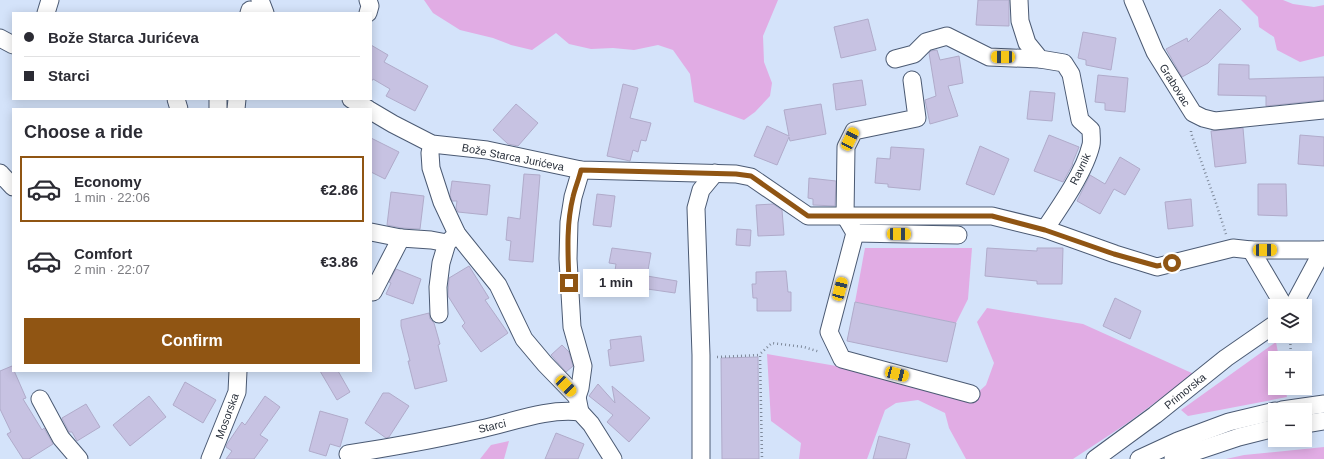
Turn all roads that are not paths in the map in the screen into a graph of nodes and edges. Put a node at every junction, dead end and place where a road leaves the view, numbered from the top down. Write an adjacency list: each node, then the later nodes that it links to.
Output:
1 (50, 0): 5 (street)
2 (368, 0): 6 (street)
3 (1019, 0): 10 (street)
4 (1133, 0): 14 (street, Grabovac)
5 (46, 12)
6 (368, 12)
7 (0, 38): 8 (street)
8 (12, 44)
9 (895, 59): 10 (street, Ravnik)
10 (1040, 59): 22 (street, Ravnik)
11 (912, 80): 21 (street)
12 (353, 100): 13 (street)
13 (366, 108)
14 (1324, 110)
15 (372, 112): 16 (street, Bože Starca Jurićeva)
16 (432, 144): 17 (street, Bože Starca Jurićeva); 27 (street)
17 (581, 170): 18 (street, Bože Starca Jurićeva); 39 (street)
18 (715, 173): 21 (street, Bože Starca Jurićeva); 49 (street)
19 (0, 174): 20 (street)
20 (12, 186)
21 (845, 216): 22 (street, Bože Starca Jurićeva); 24 (street)
22 (1045, 230): 28 (street, Bože Starca Jurićeva)
23 (372, 232): 26 (street)
24 (855, 233): 25 (street); 36 (street)
25 (958, 235)
26 (401, 238): 27 (street); 30 (street)
27 (452, 239): 33 (street); 39 (street)
28 (1251, 250): 29 (street, Bože Starca Jurićeva); 31 (street)
29 (1323, 250): 32 (street)
30 (373, 292)
31 (1280, 299)
32 (1297, 299)
33 (438, 314)
34 (1268, 329): 50 (street, Primorska)
35 (238, 372): 47 (street, Mosorska)
36 (971, 394)
37 (40, 399): 46 (street)
38 (1324, 404): 40 (street)
39 (578, 405): 45 (street, Starci); 48 (street)
40 (1312, 406)
41 (1268, 413): 51 (street)
42 (1324, 421): 43 (street)
43 (1312, 423)
44 (1268, 430): 52 (street)
45 (348, 454)
46 (79, 459)
47 (210, 459)
48 (613, 459)
49 (701, 459)
50 (1095, 459)
51 (1139, 459)
52 (1173, 459)

